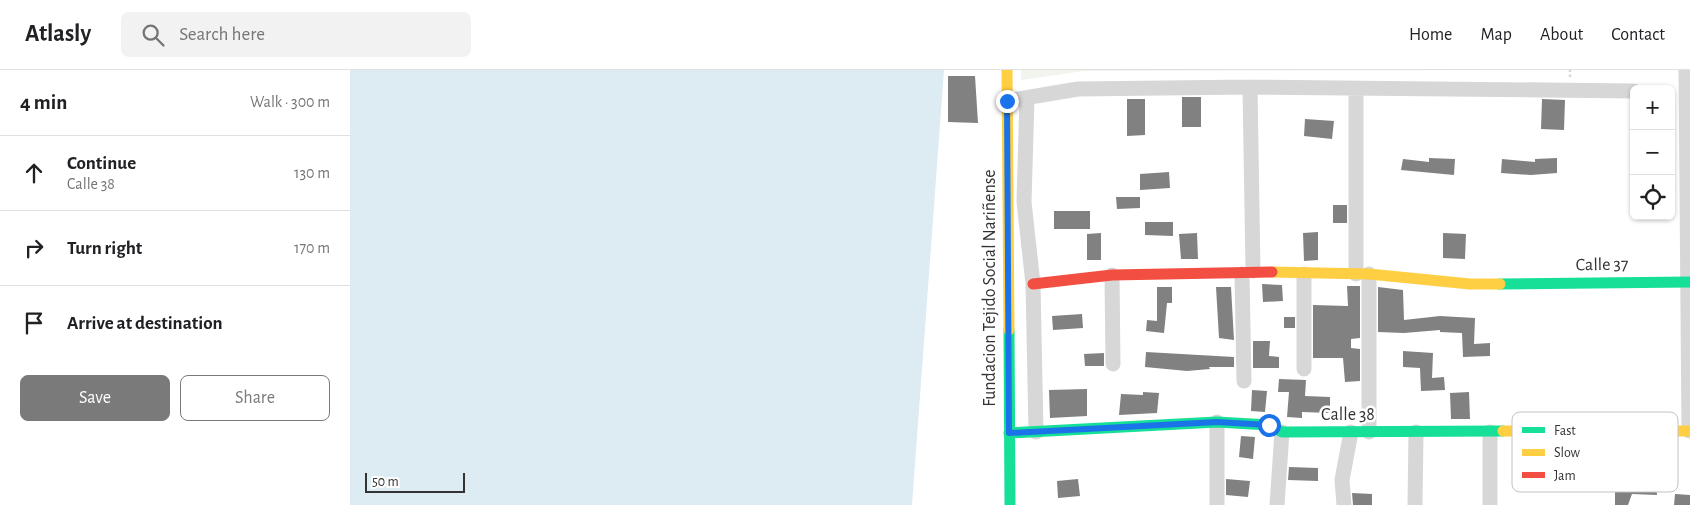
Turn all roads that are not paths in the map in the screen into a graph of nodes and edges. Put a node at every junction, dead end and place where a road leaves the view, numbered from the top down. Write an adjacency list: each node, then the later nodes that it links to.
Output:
1 (1007, 70): 8 (street, Fundacion Tejido Social Nariñense)
2 (1686, 70): 6 (street)
3 (1250, 87): 4 (street); 7 (street); 10 (street)
4 (1356, 88): 5 (street); 12 (street)
5 (1630, 91)
6 (1683, 91): 9 (street)
7 (1027, 98): 8 (street); 15 (street)
8 (1007, 101): 28 (street, Fundacion Tejido Social Nariñense)
9 (1689, 175): 14 (street)
10 (1247, 272): 11 (street, Calle 37); 13 (street, Calle 37); 18 (street)
11 (1304, 274): 12 (street, Calle 37); 17 (street)
12 (1362, 274): 14 (street, Calle 37); 24 (street)
13 (1112, 275): 15 (street, Calle 37); 16 (street)
14 (1689, 282): 20 (street)
15 (1032, 284): 21 (street)
16 (1113, 364)
17 (1304, 369)
18 (1244, 381)
19 (1217, 422): 21 (street, Calle 38); 22 (street, Calle 38); 30 (street)
20 (1689, 431)
21 (1036, 432): 28 (street, Calle 38)
22 (1282, 432): 23 (street, Calle 38); 31 (street)
23 (1351, 432): 24 (street, Calle 38); 32 (street)
24 (1370, 432): 25 (street, Calle 38)
25 (1416, 432): 26 (street, Calle 38); 33 (street)
26 (1490, 432): 27 (street, Calle 38); 34 (street)
27 (1512, 432)
28 (1009, 433): 29 (street, Fundacion Tejido Social Nariñense)
29 (1010, 505)
30 (1217, 505)
31 (1277, 505)
32 (1344, 505)
33 (1415, 505)
34 (1490, 505)

